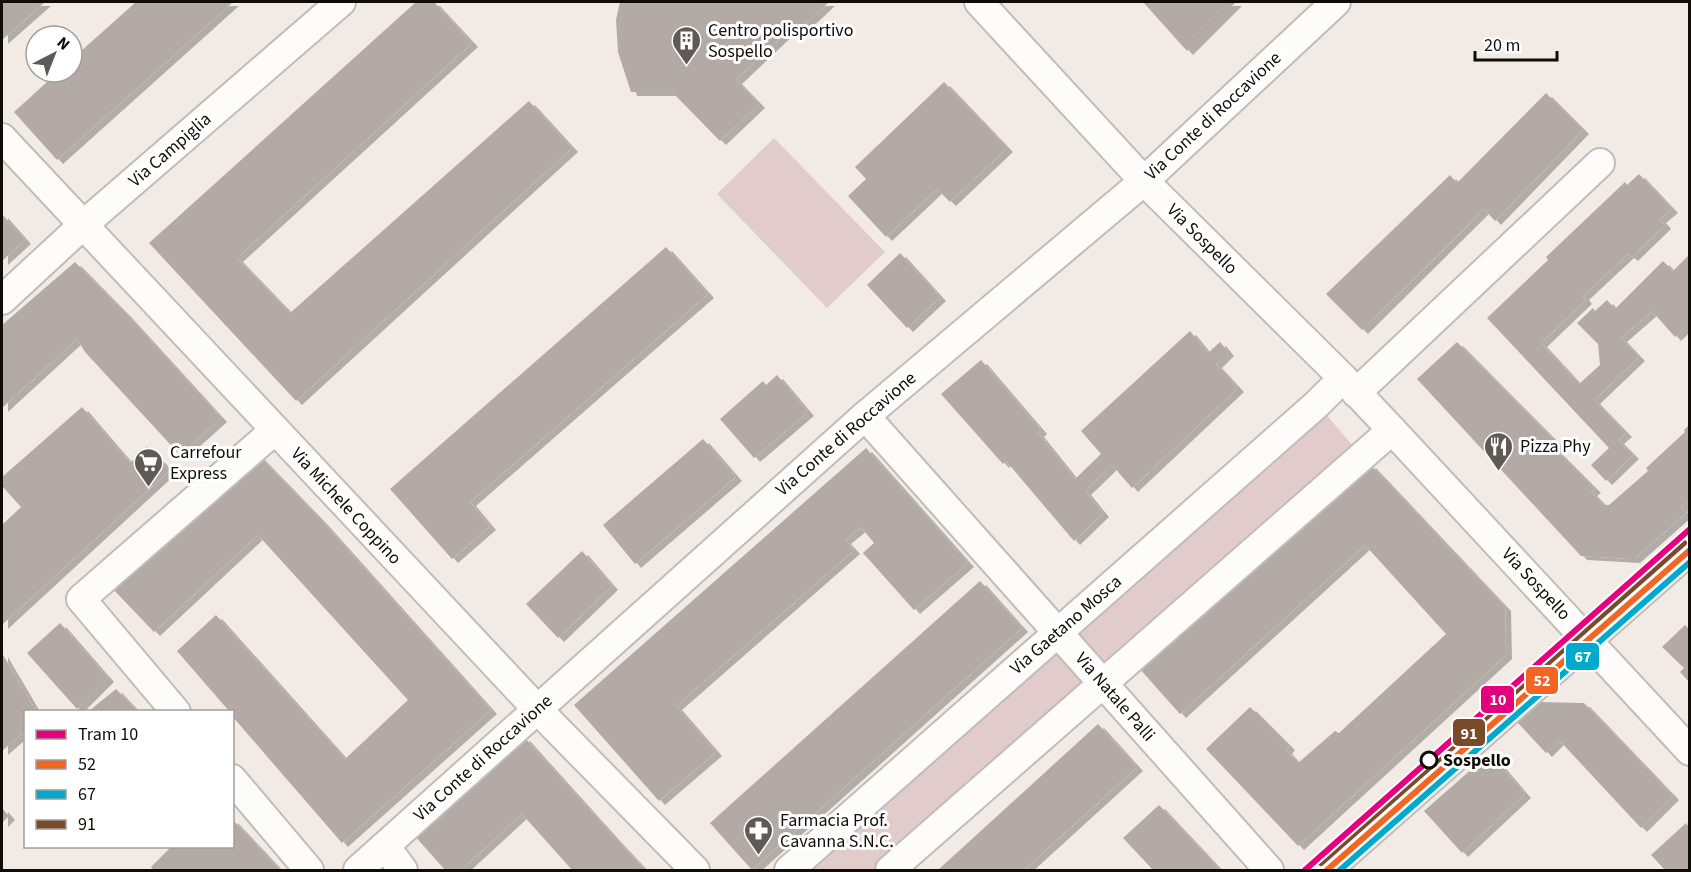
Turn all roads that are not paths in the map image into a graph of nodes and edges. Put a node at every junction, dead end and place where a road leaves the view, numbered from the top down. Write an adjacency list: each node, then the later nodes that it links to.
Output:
1 (341, 2): 7 (street, Via Campiglia)
2 (979, 2): 6 (street, Via Sospello)
3 (1336, 2): 6 (street, Via Conte di Roccavione)
4 (2, 138): 7 (street, Via Michele Coppino)
5 (1600, 163): 9 (street)
6 (1144, 181): 9 (street, Via Sospello); 10 (street, Via Conte di Roccavione)
7 (83, 225): 8 (street, Via Campiglia); 11 (street, Via Michele Coppino)
8 (2, 300)
9 (1349, 386): 12 (street, Via Sospello); 14 (street, Via Gaetano Mosca)
10 (865, 416): 14 (street, Via Natale Palli); 17 (street, Via Conte di Roccavione)
11 (274, 430): 17 (street, Via Michele Coppino); 18 (street)
12 (1392, 430): 15 (street, Via Sospello); 16 (street)
13 (1689, 550): 15 (street)
14 (1058, 632): 16 (street, Via Natale Palli); 26 (street, Via Gaetano Mosca)
15 (1587, 640): 19 (street, Via Sospello); 29 (street)
16 (1102, 683): 27 (street); 28 (street, Via Natale Palli)
17 (537, 709): 21 (street, Via Conte di Roccavione); 25 (street, Via Michele Coppino)
18 (175, 710)
19 (1689, 751)
20 (234, 781): 22 (street)
21 (385, 846): 23 (street, Via Conte di Roccavione); 24 (street)
22 (309, 870)
23 (358, 870)
24 (403, 870)
25 (695, 870)
26 (789, 870)
27 (890, 870)
28 (1269, 870)
29 (1327, 870)

